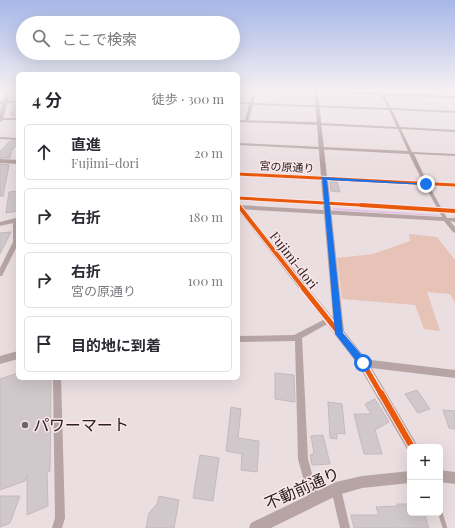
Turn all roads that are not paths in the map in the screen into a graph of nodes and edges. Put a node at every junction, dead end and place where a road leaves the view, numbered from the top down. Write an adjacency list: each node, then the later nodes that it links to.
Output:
1 (248, 116): 7 (street)
2 (318, 116): 8 (street)
3 (393, 116): 9 (street)
4 (16, 119): 5 (street)
5 (0, 120)
6 (240, 121): 7 (street)
7 (246, 121): 8 (street)
8 (319, 124): 9 (street); 14 (street)
9 (399, 128): 10 (street); 15 (street)
10 (455, 131)
11 (0, 138): 12 (street)
12 (16, 139)
13 (240, 144): 14 (street)
14 (321, 147): 15 (street); 20 (street)
15 (411, 152): 16 (street); 21 (street)
16 (455, 155)
17 (0, 161): 18 (street)
18 (16, 162)
19 (240, 174): 20 (street, 宮の原通り)
20 (324, 178): 21 (street, 宮の原通り); 25 (street)
21 (426, 184): 22 (street, 宮の原通り); 27 (street)
22 (455, 185)
23 (240, 206): 25 (street)
24 (240, 209): 33 (street, Fujimi-dori)
25 (327, 212): 27 (street); 34 (street)
26 (16, 220): 29 (street)
27 (445, 220): 28 (street); 30 (street)
28 (455, 220)
29 (0, 224)
30 (455, 231)
31 (16, 242): 32 (street)
32 (0, 274)
33 (329, 320): 34 (street, Fujimi-dori); 35 (street)
34 (339, 334): 39 (street, Fujimi-dori)
35 (298, 336): 36 (street); 47 (street)
36 (240, 339)
37 (16, 355): 38 (street)
38 (0, 360)
39 (363, 363): 40 (street); 42 (street, Fujimi-dori)
40 (455, 374)
41 (57, 380): 49 (street)
42 (410, 444)
43 (443, 476): 45 (street)
44 (407, 477): 46 (street, 不動前通り)
45 (455, 478)
46 (336, 489): 47 (street, 不動前通り); 51 (street)
47 (314, 499): 50 (street, 不動前通り)
48 (441, 516): 52 (lane)
49 (57, 528)
50 (256, 528)
51 (345, 528)
52 (445, 528)

